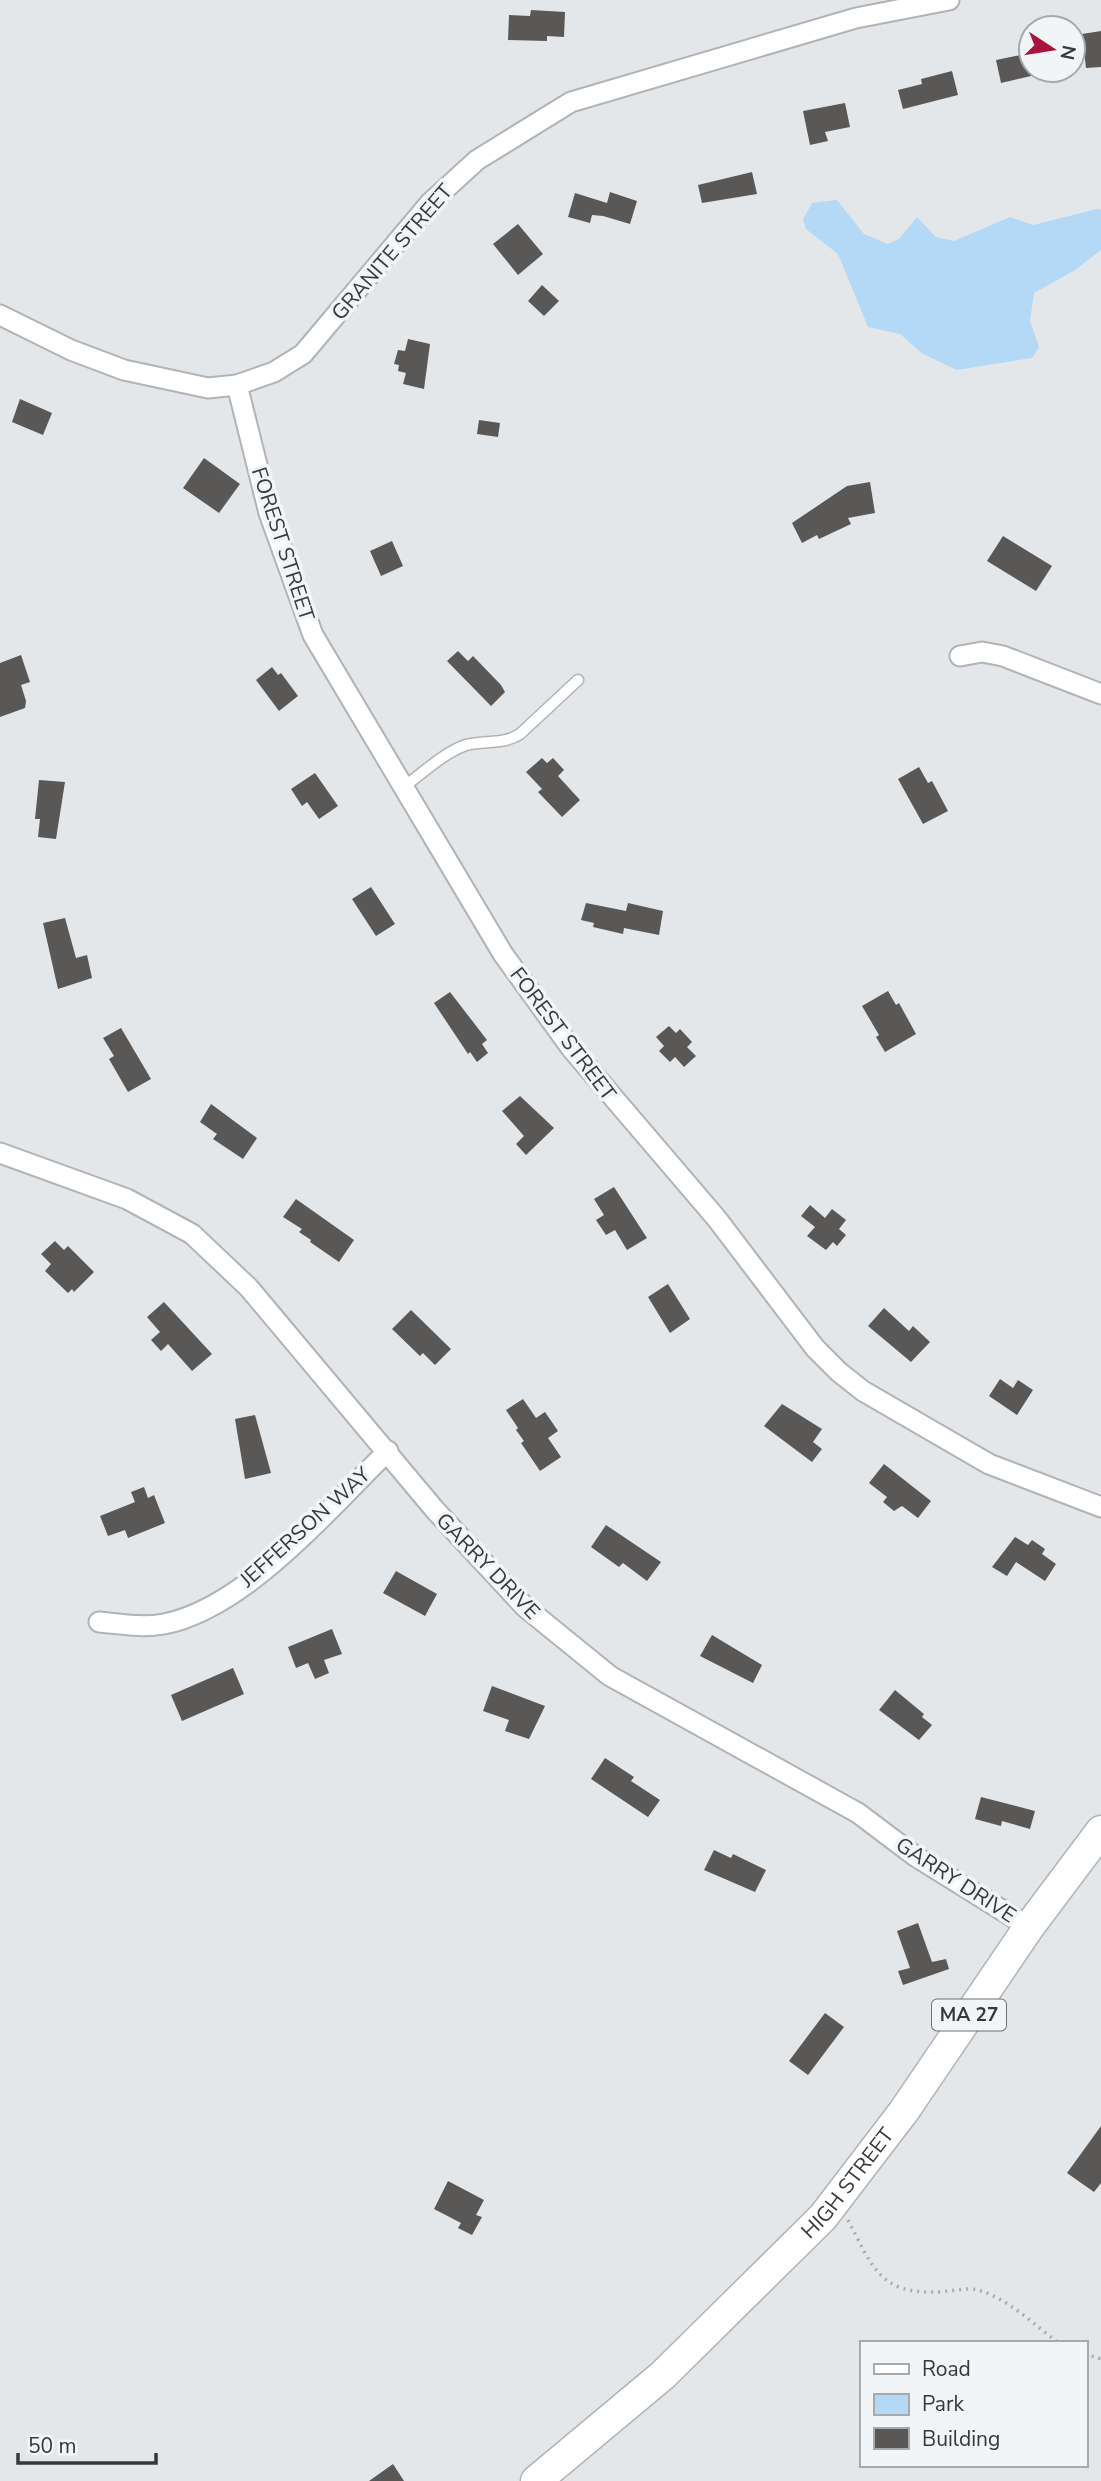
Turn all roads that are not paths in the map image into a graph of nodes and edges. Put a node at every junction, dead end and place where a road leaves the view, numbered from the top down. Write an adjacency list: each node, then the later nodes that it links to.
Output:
1 (949, 0): 3 (street, GRANITE STREET)
2 (0, 314): 3 (street, GRANITE STREET)
3 (237, 385): 7 (street, FOREST STREET)
4 (960, 656): 6 (street)
5 (578, 680): 7 (lane)
6 (1101, 694)
7 (402, 788): 10 (street, FOREST STREET)
8 (0, 1153): 9 (street, GARRY DRIVE)
9 (388, 1451): 11 (street, JEFFERSON WAY); 13 (street, GARRY DRIVE)
10 (1101, 1507)
11 (99, 1622)
12 (1101, 1831): 13 (main road, HIGH STREET / MA 27)
13 (1029, 1927): 14 (main road, HIGH STREET / MA 27)
14 (536, 2481)

